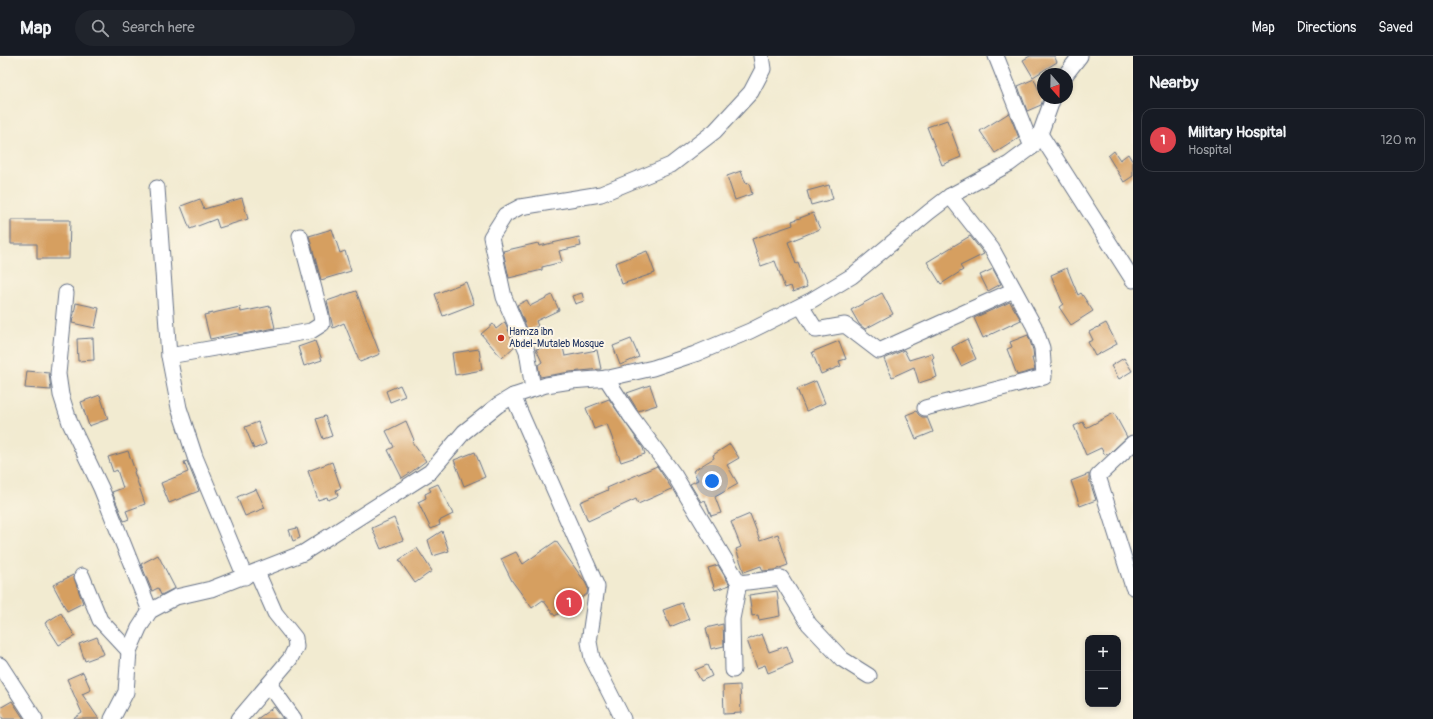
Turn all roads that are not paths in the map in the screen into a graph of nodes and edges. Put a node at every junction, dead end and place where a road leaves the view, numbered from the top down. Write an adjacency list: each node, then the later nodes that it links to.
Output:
1 (761, 56): 16 (street)
2 (996, 56): 6 (street)
3 (1080, 56): 4 (street)
4 (1071, 68)
5 (1051, 104): 6 (street)
6 (1036, 141): 8 (street); 10 (street)
7 (157, 188): 14 (street)
8 (950, 196): 11 (street); 13 (street)
9 (300, 236): 14 (street)
10 (1133, 280)
11 (1014, 290): 13 (street); 18 (street)
12 (66, 293): 24 (street)
13 (801, 306): 15 (street)
14 (169, 356): 20 (street)
15 (606, 378): 16 (street); 22 (street)
16 (533, 389): 17 (street)
17 (514, 396): 20 (street); 34 (street)
18 (925, 408)
19 (1133, 444): 23 (street)
20 (251, 574): 24 (street); 29 (street)
21 (82, 576): 25 (street)
22 (739, 583): 27 (street); 28 (street)
23 (1133, 587)
24 (150, 611): 25 (street)
25 (129, 651): 31 (street)
26 (0, 665): 30 (street)
27 (733, 670)
28 (869, 676)
29 (268, 684): 32 (street); 33 (street)
30 (35, 719)
31 (112, 719)
32 (239, 719)
33 (294, 719)
34 (623, 719)

